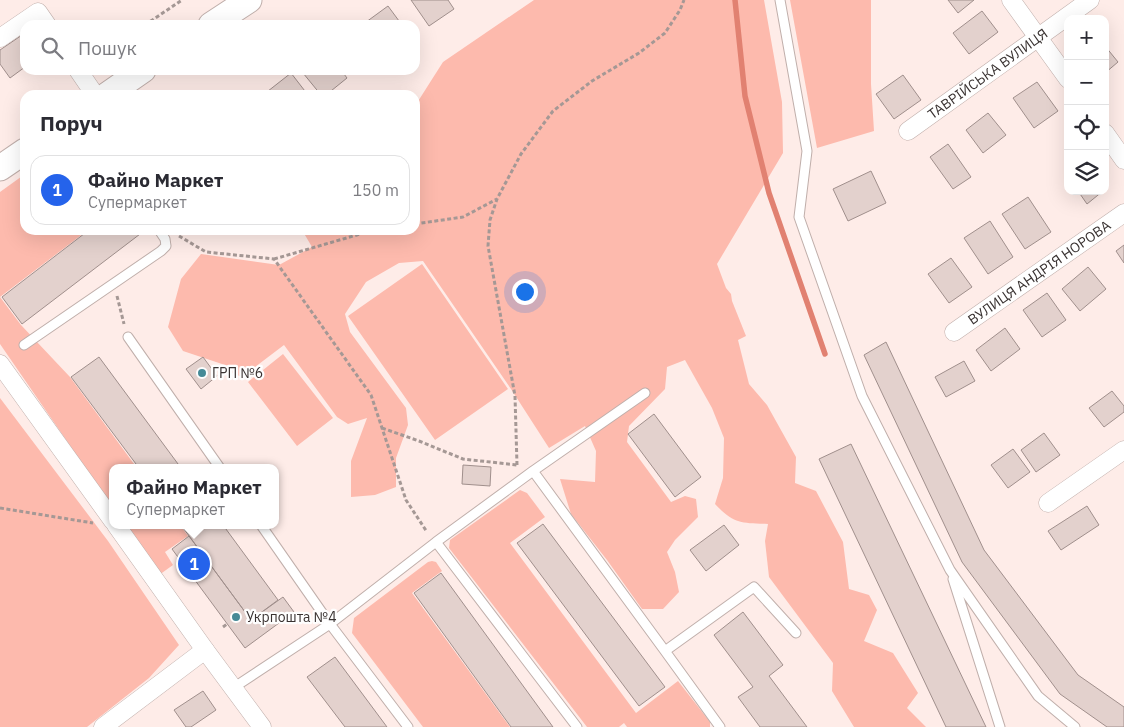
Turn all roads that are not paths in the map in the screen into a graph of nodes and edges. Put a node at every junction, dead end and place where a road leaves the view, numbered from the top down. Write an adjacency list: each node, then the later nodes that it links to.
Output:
1 (249, 0): 7 (street)
2 (780, 0): 36 (lane)
3 (1011, 0): 9 (street)
4 (1090, 0): 9 (street, ТАВРІЙСЬКА ВУЛИЦЯ)
5 (26, 20): 6 (street)
6 (44, 20)
7 (219, 20)
8 (20, 24): 10 (street)
9 (1038, 36): 11 (street); 16 (street, ТАВРІЙСЬКА ВУЛИЦЯ)
10 (0, 38)
11 (1064, 73)
12 (81, 75): 14 (street)
13 (137, 75): 15 (street)
14 (92, 90)
15 (114, 90)
16 (908, 131)
17 (1109, 139): 19 (street)
18 (20, 155): 20 (street)
19 (1124, 160)
20 (0, 168)
21 (1124, 213): 23 (street, ВУЛИЦЯ АНДРІЯ НОРОВА)
22 (162, 235): 25 (lane)
23 (954, 332)
24 (128, 337): 29 (lane)
25 (24, 345)
26 (0, 364): 32 (street)
27 (645, 393): 30 (lane)
28 (1124, 450): 31 (street)
29 (217, 464)
30 (533, 471): 35 (lane); 40 (lane)
31 (1048, 503)
32 (109, 517)
33 (118, 529): 39 (street)
34 (264, 529): 37 (lane)
35 (436, 542): 37 (lane); 45 (lane)
36 (950, 570): 47 (lane); 48 (lane)
37 (330, 624): 41 (lane); 44 (lane)
38 (796, 633): 40 (lane)
39 (204, 650): 41 (street); 42 (street)
40 (665, 652): 46 (lane)
41 (233, 688): 43 (street)
42 (103, 727)
43 (262, 727)
44 (408, 727)
45 (577, 727)
46 (720, 727)
47 (1000, 727)
48 (1075, 727)

